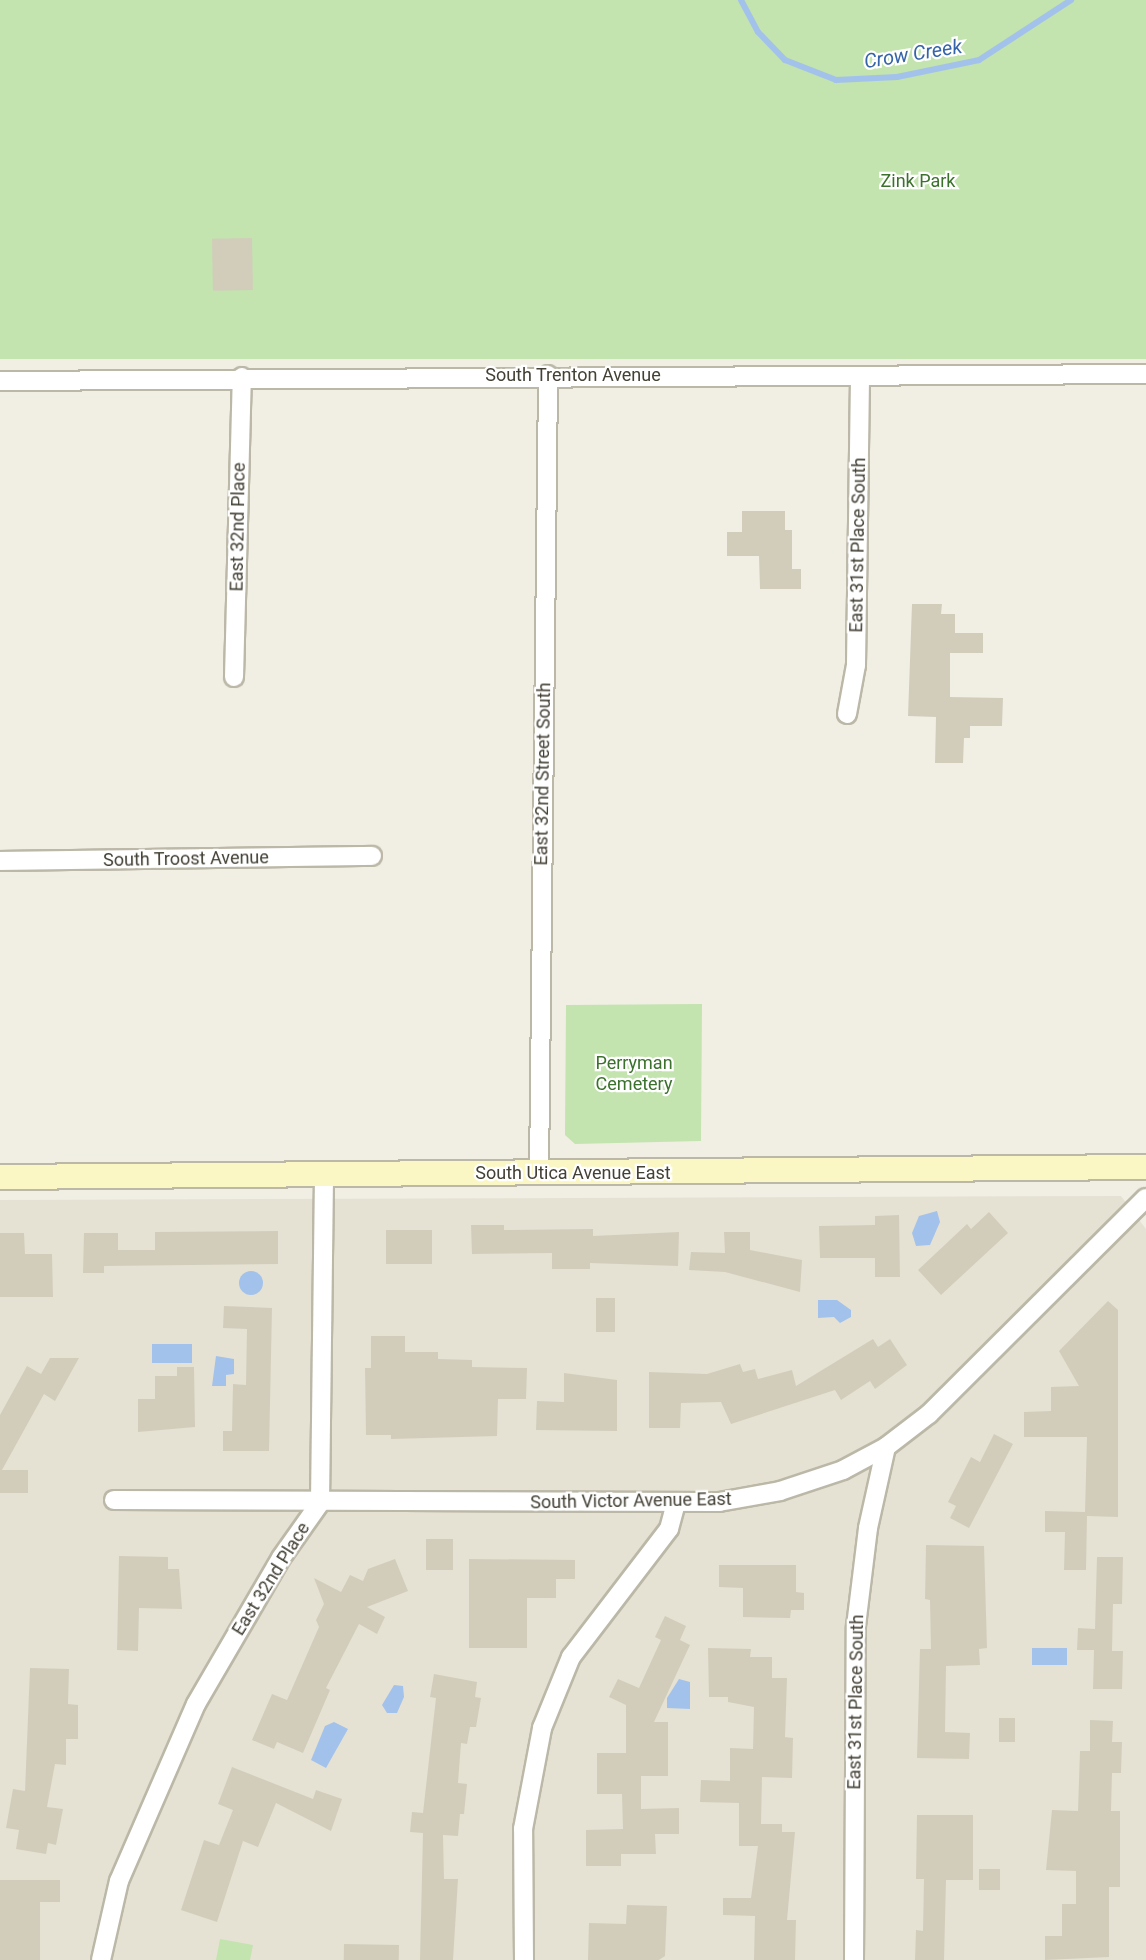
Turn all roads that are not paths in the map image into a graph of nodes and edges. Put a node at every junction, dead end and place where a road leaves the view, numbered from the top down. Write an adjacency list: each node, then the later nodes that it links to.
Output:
1 (1146, 374): 3 (street, South Trenton Avenue)
2 (548, 375): 3 (street, South Trenton Avenue); 4 (street, South Trenton Avenue); 11 (street, East 32nd Street South)
3 (860, 376): 7 (street, East 31st Place South)
4 (242, 377): 5 (street, South Trenton Avenue); 6 (street, East 32nd Place)
5 (0, 381)
6 (234, 677)
7 (847, 714)
8 (372, 856): 9 (street, South Troost Avenue)
9 (0, 861)
10 (1146, 1167): 11 (street, South Utica Avenue East)
11 (539, 1173): 12 (street, South Utica Avenue East)
12 (324, 1175): 13 (street, South Utica Avenue East); 17 (street, East 32nd Place)
13 (0, 1178)
14 (1146, 1198): 15 (street, South Victor Avenue East)
15 (886, 1448): 18 (street, South Victor Avenue East); 21 (street, East 31st Place South)
16 (114, 1500): 17 (street, South Victor Avenue East)
17 (320, 1503): 18 (street, South Victor Avenue East); 19 (street, East 32nd Place)
18 (676, 1503): 20 (street)
19 (100, 1960)
20 (524, 1960)
21 (854, 1960)

